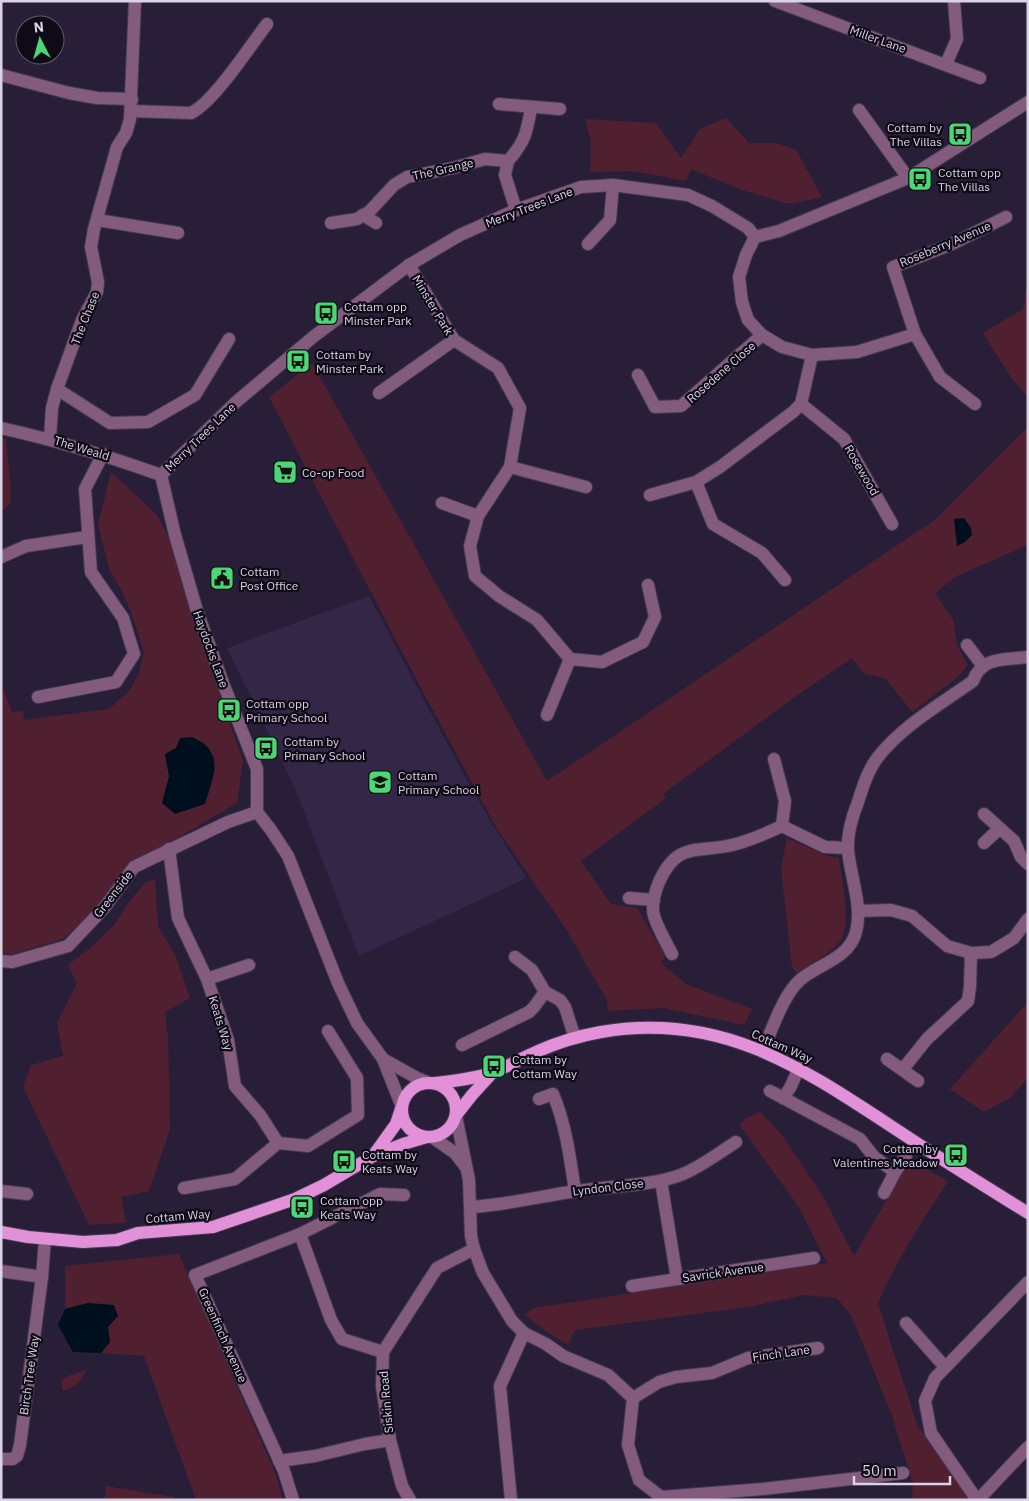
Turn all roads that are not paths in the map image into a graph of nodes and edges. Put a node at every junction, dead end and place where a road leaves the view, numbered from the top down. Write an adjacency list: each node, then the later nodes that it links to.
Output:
1 (135, 1): 10 (street, The Chase)
2 (775, 1): 5 (street, Miller Lane)
3 (954, 1): 5 (street)
4 (267, 24): 10 (street)
5 (946, 64): 7 (street, Miller Lane)
6 (1, 75): 10 (street)
7 (980, 78)
8 (1028, 102): 15 (street)
9 (498, 104): 11 (street)
10 (131, 105): 20 (street, The Chase)
11 (530, 108): 12 (street); 14 (street)
12 (560, 109)
13 (859, 110): 15 (street)
14 (508, 161): 17 (street); 18 (street, The Grange)
15 (908, 178): 24 (street)
16 (613, 185): 17 (street, Merry Trees Lane); 24 (street, Merry Trees Lane); 25 (street)
17 (516, 210): 26 (street, Merry Trees Lane)
18 (363, 216): 21 (street); 22 (street)
19 (1006, 217): 27 (street, Roseberry Avenue)
20 (97, 220): 23 (street); 33 (street, The Chase)
21 (331, 222)
22 (376, 223)
23 (178, 233)
24 (755, 238): 28 (street)
25 (588, 244)
26 (409, 265): 30 (street, Minster Park); 41 (street, Merry Trees Lane)
27 (915, 334): 31 (street); 36 (street, Roseberry Avenue)
28 (762, 335): 31 (street); 32 (street, Rosedene Close)
29 (229, 339): 33 (street)
30 (454, 340): 34 (street); 40 (street, Minster Park)
31 (812, 355): 35 (street)
32 (638, 375)
33 (57, 389): 38 (street, The Chase)
34 (379, 394)
35 (801, 404): 42 (street); 47 (street, Rosewood)
36 (975, 404)
37 (1, 428): 38 (street, The Weald)
38 (50, 438): 39 (street, The Weald)
39 (103, 454): 41 (street, The Weald); 48 (street)
40 (510, 467): 43 (street); 46 (street, Minster Park)
41 (161, 475): 59 (street, Haydocks Lane)
42 (696, 482): 44 (street); 50 (street)
43 (586, 486)
44 (650, 495)
45 (442, 503): 46 (street)
46 (478, 516): 54 (street, Minster Park)
47 (892, 524)
48 (87, 537): 49 (street); 56 (street)
49 (1, 557)
50 (786, 580)
51 (648, 585): 54 (street)
52 (967, 645): 55 (street)
53 (1028, 657): 55 (street)
54 (570, 658): 57 (street)
55 (983, 666): 64 (street)
56 (38, 698)
57 (548, 715)
58 (774, 759): 61 (street)
59 (256, 812): 65 (street, Greenside); 82 (street)
60 (984, 814): 62 (street)
61 (782, 826): 64 (street); 68 (street)
62 (999, 829): 63 (street); 66 (street)
63 (984, 843)
64 (848, 848): 69 (street)
65 (169, 849): 74 (street, Greenside); 76 (street, Keats Way)
66 (1028, 864)
67 (629, 898): 68 (street)
68 (654, 900): 72 (street)
69 (858, 911): 71 (street); 81 (street)
70 (1028, 919): 71 (street)
71 (971, 953): 85 (street)
72 (672, 954)
73 (515, 957): 77 (street)
74 (1, 961)
75 (249, 965): 76 (street, Keats Way)
76 (207, 979): 96 (street, Keats Way)
77 (545, 992): 79 (street); 80 (street)
78 (328, 1031): 96 (street)
79 (575, 1038): 81 (main road, Cottam Way); 86 (main road, Cottam Way)
80 (462, 1045)
81 (763, 1050): 84 (main road, Cottam Way)
82 (383, 1059): 88 (street); 92 (street)
83 (887, 1059): 85 (street)
84 (799, 1068): 90 (street); 109 (main road, Cottam Way)
85 (902, 1069): 87 (street)
86 (493, 1072): 88 (main road, Cottam Way); 93 (main road, Cottam Way)
87 (918, 1081)
88 (432, 1083): 92 (main road); 93 (main road)
89 (770, 1091): 90 (street)
90 (783, 1098): 100 (street)
91 (539, 1100): 104 (street)
92 (402, 1108): 94 (main road); 97 (main road, Cottam Way)
93 (456, 1115): 94 (main road); 99 (street)
94 (430, 1137): 97 (main road, Cottam Way); 99 (street)
95 (736, 1142): 101 (street, Lyndon Close)
96 (278, 1143): 102 (street)
97 (373, 1156): 112 (main road, Cottam Way)
98 (906, 1156): 100 (street)
99 (465, 1166): 108 (street)
100 (895, 1172): 105 (street)
101 (661, 1180): 104 (street, Lyndon Close); 117 (street)
102 (184, 1188)
103 (1, 1191): 106 (street)
104 (575, 1191): 108 (street, Lyndon Close)
105 (884, 1193)
106 (27, 1194)
107 (404, 1195): 111 (street, Greenfinch Avenue)
108 (471, 1206): 113 (street)
109 (1028, 1213)
110 (1, 1232): 112 (main road, Cottam Way)
111 (300, 1234): 123 (street); 129 (street, Greenfinch Avenue)
112 (45, 1238): 116 (street, Birch Tree Way)
113 (474, 1250): 121 (street); 123 (street)
114 (814, 1258): 117 (street, Savrick Avenue)
115 (1, 1271): 116 (street)
116 (42, 1277): 128 (street, Birch Tree Way)
117 (677, 1279): 119 (street, Savrick Avenue)
118 (1028, 1282): 124 (street)
119 (632, 1286)
120 (906, 1322): 124 (street)
121 (524, 1333): 125 (street); 135 (street)
122 (818, 1348): 125 (street, Finch Lane)
123 (383, 1352): 126 (street, Siskin Road)
124 (945, 1368): 136 (street)
125 (633, 1398): 132 (street)
126 (390, 1440): 129 (street); 134 (street, Siskin Road)
127 (1028, 1447): 136 (street)
128 (1, 1459)
129 (279, 1461): 133 (street, Greenfinch Avenue)
130 (903, 1474): 131 (street)
131 (763, 1494): 132 (street)
132 (661, 1498)
133 (293, 1500)
134 (410, 1500)
135 (512, 1500)
136 (978, 1500)

